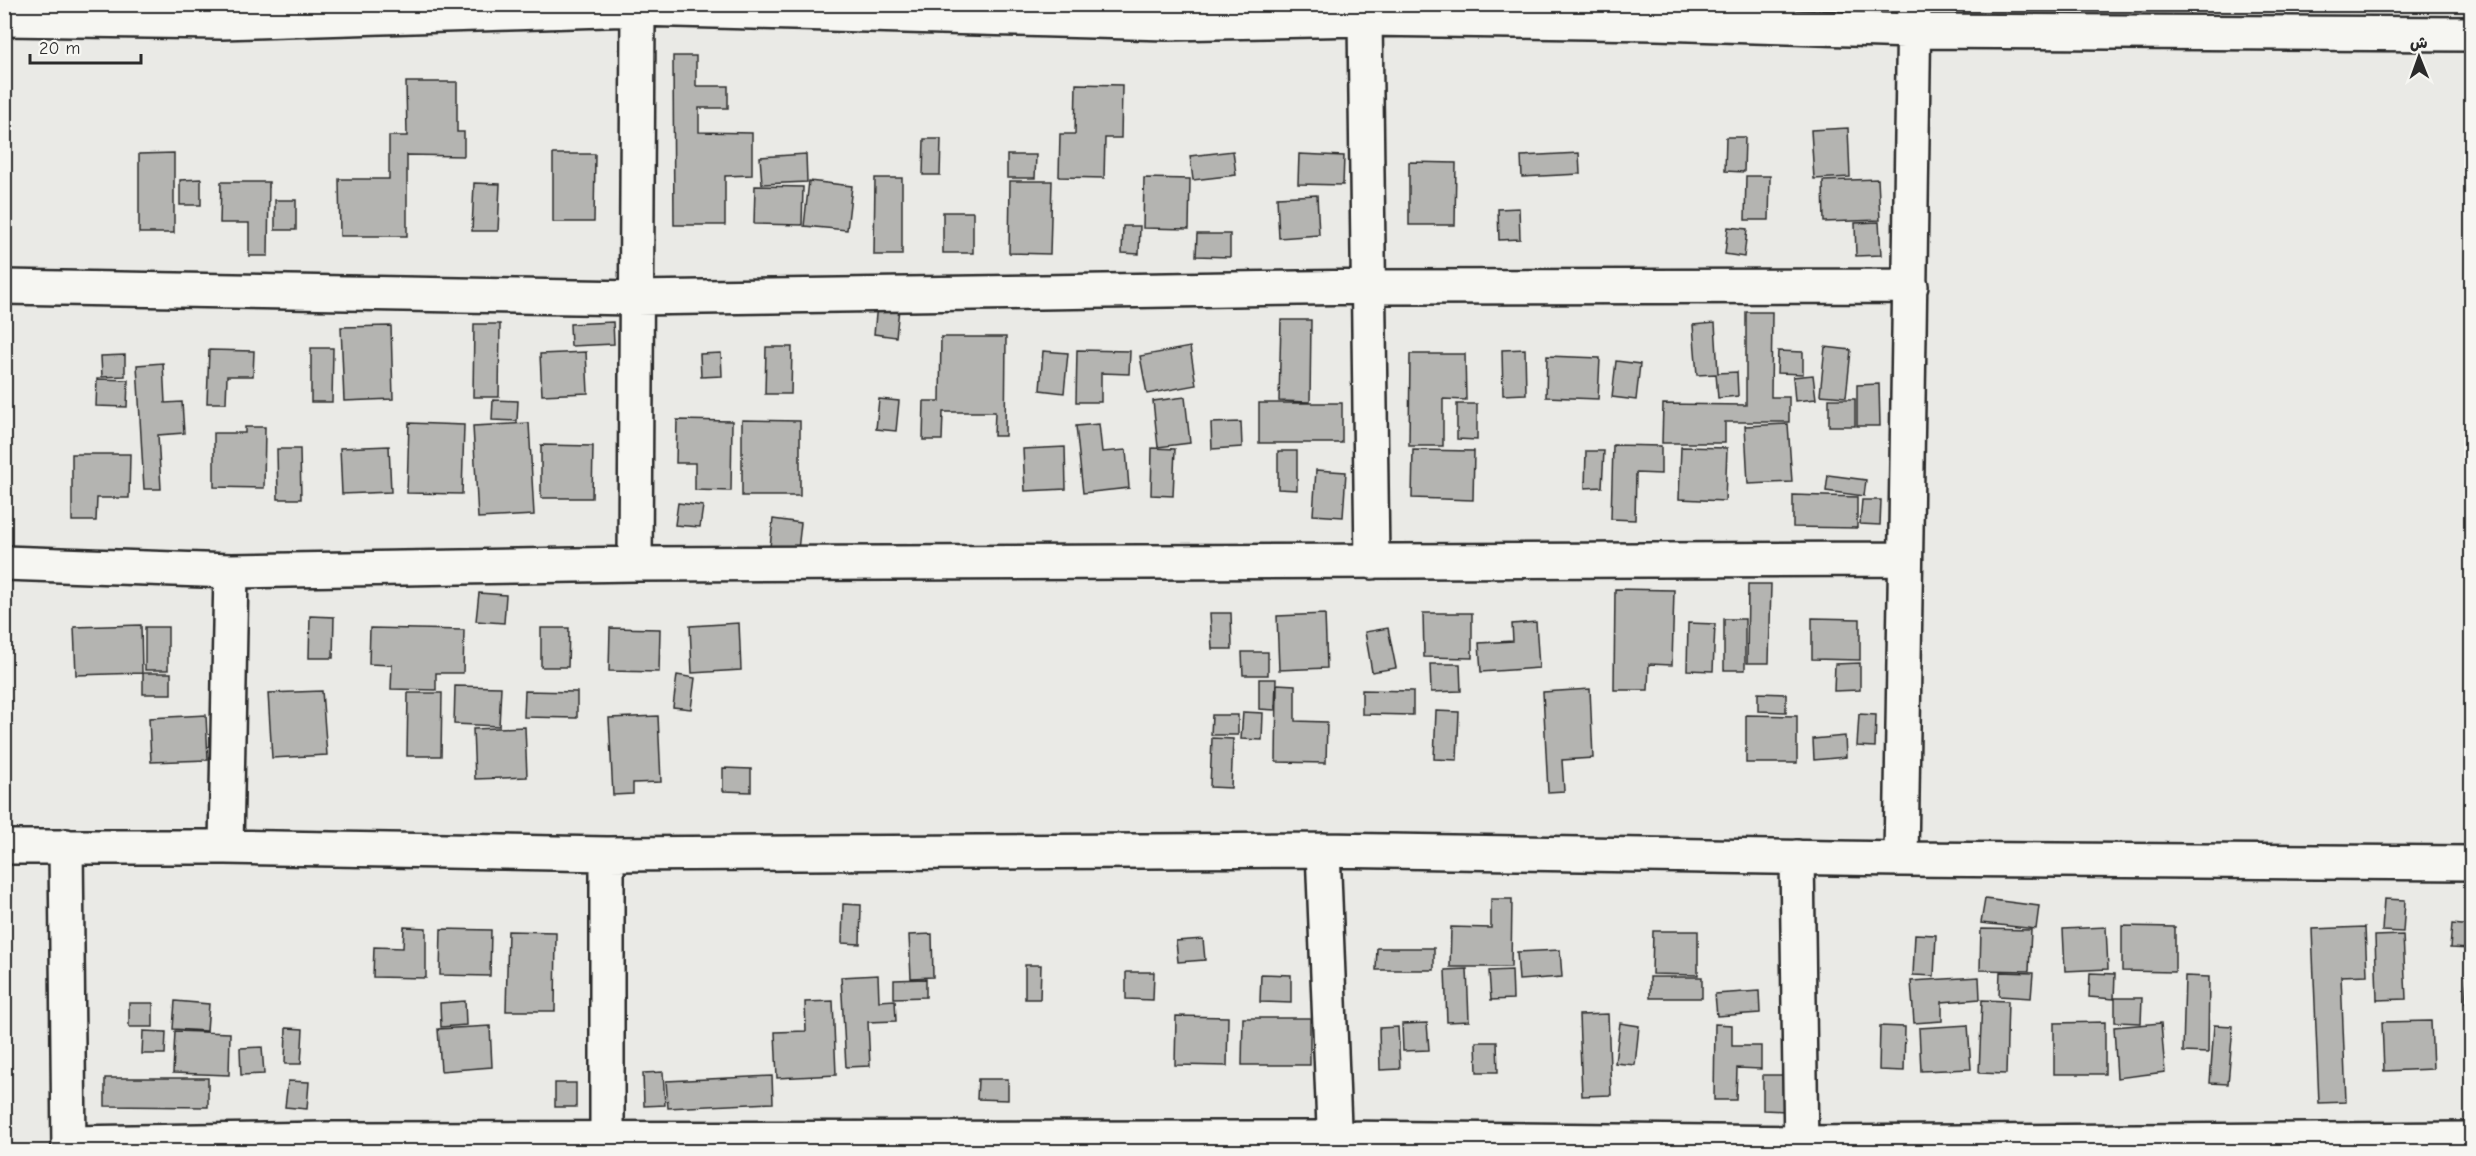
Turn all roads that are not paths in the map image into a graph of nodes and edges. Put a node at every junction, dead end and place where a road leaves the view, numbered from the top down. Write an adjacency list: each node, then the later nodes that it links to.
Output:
1 (638, 9): 2 (street); 3 (street); 12 (street)
2 (775, 9): 4 (street)
3 (221, 13): 6 (street)
4 (1167, 14): 7 (street)
5 (1914, 18): 7 (street); 8 (street); 10 (street)
6 (4, 19)
7 (1365, 20): 9 (street)
8 (2472, 34)
9 (1370, 286): 10 (street); 12 (street); 14 (street)
10 (1911, 286): 13 (street)
11 (4, 287): 12 (street)
12 (636, 298): 16 (street)
13 (1904, 559): 14 (street); 24 (street)
14 (1372, 562): 16 (street)
15 (4, 563): 17 (street)
16 (635, 564): 17 (street)
17 (231, 571): 20 (street)
18 (66, 846): 19 (street); 20 (street); 30 (street)
19 (4, 847)
20 (226, 847): 22 (street)
21 (1323, 850): 22 (street); 23 (street); 28 (street)
22 (607, 854): 29 (street)
23 (1797, 857): 24 (street); 31 (street)
24 (1901, 859): 25 (street)
25 (2472, 863)
26 (2472, 1139): 31 (street)
27 (327, 1145): 29 (street); 30 (street)
28 (1335, 1145): 29 (street); 31 (street)
29 (607, 1146)
30 (69, 1147)
31 (1801, 1147)

